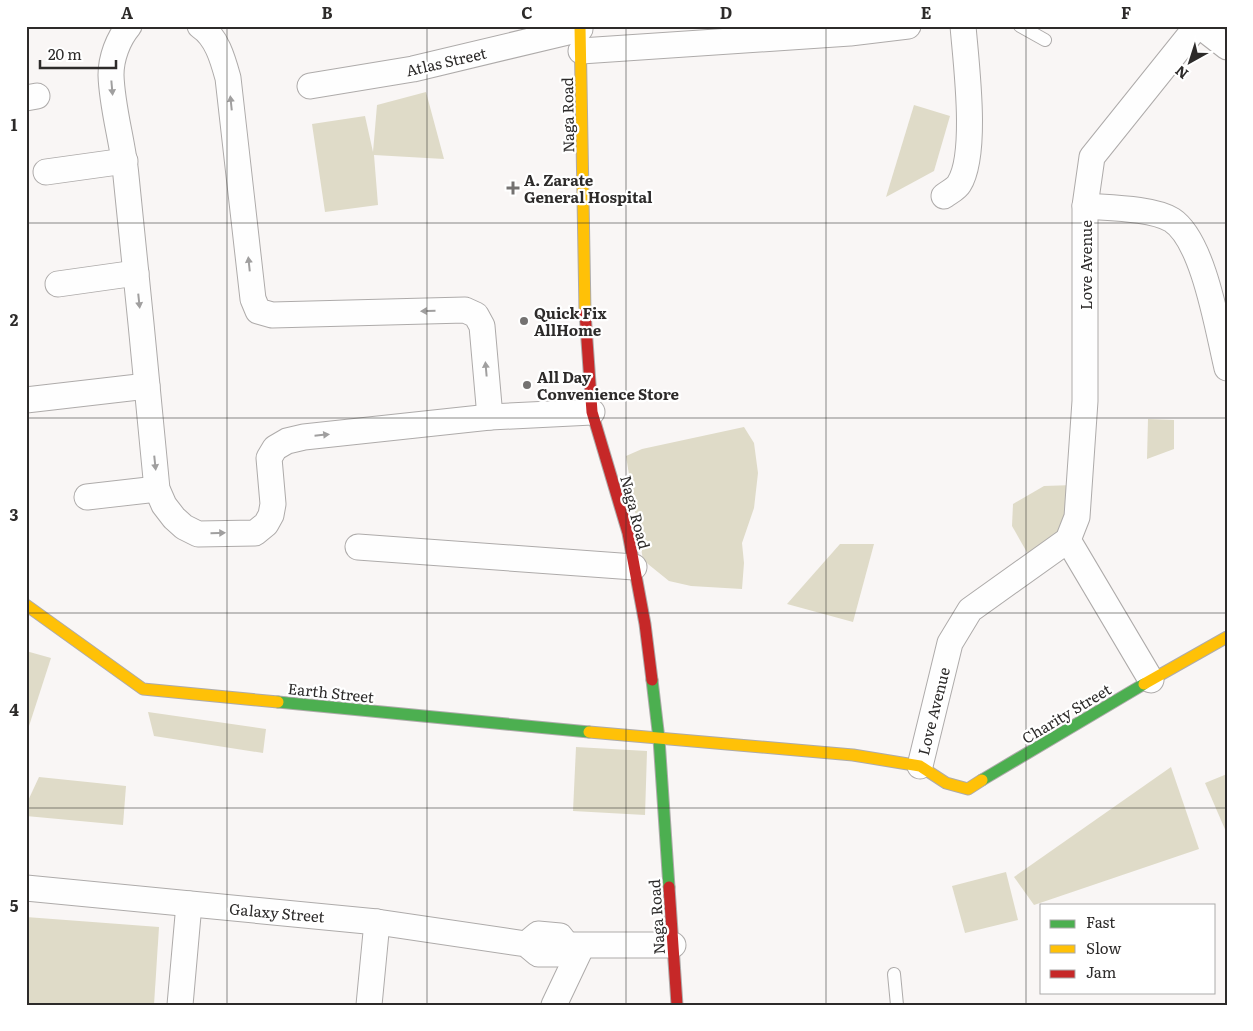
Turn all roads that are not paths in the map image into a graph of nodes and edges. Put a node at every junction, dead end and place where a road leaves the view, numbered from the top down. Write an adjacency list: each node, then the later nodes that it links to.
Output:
1 (129, 26): 12 (street, one-way to 12)
2 (200, 26): 22 (street, one-way to 2)
3 (908, 26): 7 (street, Atlas Street)
4 (963, 26): 14 (street)
5 (1020, 26): 9 (lane)
6 (1199, 26): 10 (street); 15 (street, Love Avenue)
7 (850, 30): 8 (street, Atlas Street)
8 (580, 35): 11 (street, Atlas Street); 21 (street, Naga Road)
9 (1045, 40)
10 (1227, 47)
11 (310, 86)
12 (125, 162): 13 (street); 16 (street)
13 (46, 172)
14 (944, 196)
15 (1085, 206): 18 (street); 25 (street, Love Avenue)
16 (136, 273): 17 (street); 19 (street, one-way to 19)
17 (58, 284)
18 (1227, 368)
19 (147, 386): 20 (street); 23 (street, one-way to 23)
20 (26, 400)
21 (592, 412): 22 (street); 27 (street, Naga Road)
22 (490, 417): 23 (street, one-way to 22)
23 (158, 489): 24 (street)
24 (87, 497)
25 (1068, 540): 30 (street); 32 (street, Love Avenue)
26 (358, 547): 27 (street)
27 (634, 567): 31 (street, Naga Road)
28 (26, 605): 31 (street, Earth Street)
29 (1227, 637): 30 (street, Charity Street)
30 (1151, 680): 32 (street, Charity Street)
31 (659, 739): 32 (street, Love Avenue); 36 (street, Naga Road)
32 (920, 766)
33 (26, 888): 34 (street, Galaxy Street)
34 (189, 904): 35 (street, Galaxy Street); 39 (street)
35 (377, 922): 37 (street, Galaxy Street); 40 (street)
36 (673, 945): 37 (street, Galaxy Street); 42 (street, Naga Road)
37 (574, 946): 41 (street)
38 (894, 974): 43 (lane)
39 (180, 1005)
40 (369, 1005)
41 (554, 1005)
42 (678, 1005)
43 (897, 1005)

